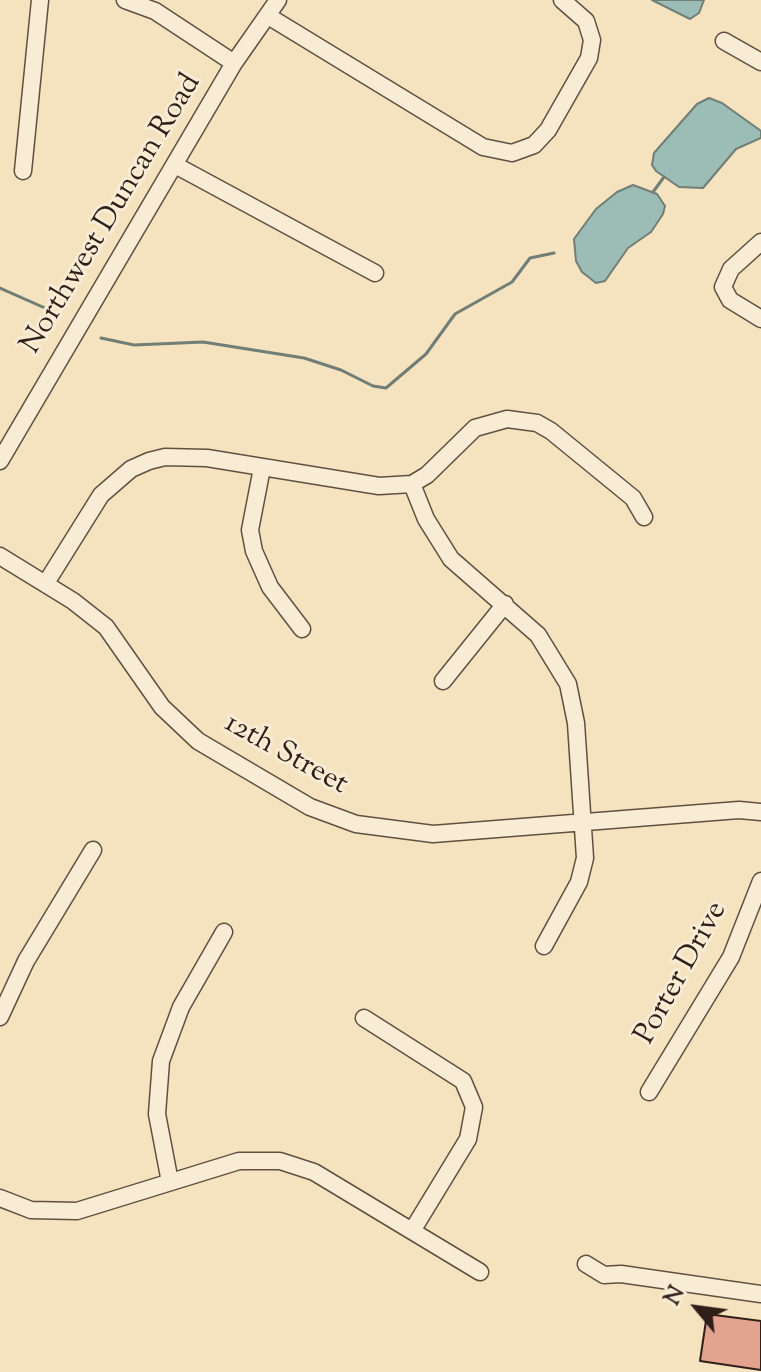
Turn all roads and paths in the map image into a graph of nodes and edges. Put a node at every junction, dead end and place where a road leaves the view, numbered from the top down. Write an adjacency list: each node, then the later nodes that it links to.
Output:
1 (40, 0): 11 (street)
2 (125, 0): 5 (street)
3 (278, 0): 6 (street, Northwest Duncan Road)
4 (562, 0): 6 (street)
5 (158, 5): 9 (street)
6 (268, 16): 9 (street, Northwest Duncan Road)
7 (724, 41): 8 (street)
8 (761, 62)
9 (234, 63): 10 (street, Northwest Duncan Road)
10 (175, 165): 13 (street); 15 (street, Northwest Duncan Road)
11 (23, 171)
12 (761, 242): 14 (street)
13 (375, 273)
14 (761, 319)
15 (0, 461)
16 (262, 468): 17 (street); 20 (street); 22 (street)
17 (412, 484): 18 (street); 21 (street)
18 (644, 517)
19 (0, 556): 20 (street, 12th Street)
20 (46, 583): 25 (street, 12th Street)
21 (505, 604): 23 (street); 25 (street)
22 (302, 629)
23 (443, 681)
24 (761, 812): 25 (street, 12th Street)
25 (585, 823): 29 (street)
26 (93, 850): 30 (street)
27 (761, 881): 32 (street, Porter Drive)
28 (224, 932): 33 (street)
29 (544, 946)
30 (0, 1017)
31 (364, 1018): 35 (street)
32 (649, 1092)
33 (170, 1182): 34 (street); 35 (street)
34 (0, 1198)
35 (412, 1231): 37 (street)
36 (586, 1264): 38 (street)
37 (480, 1272)
38 (761, 1294)

